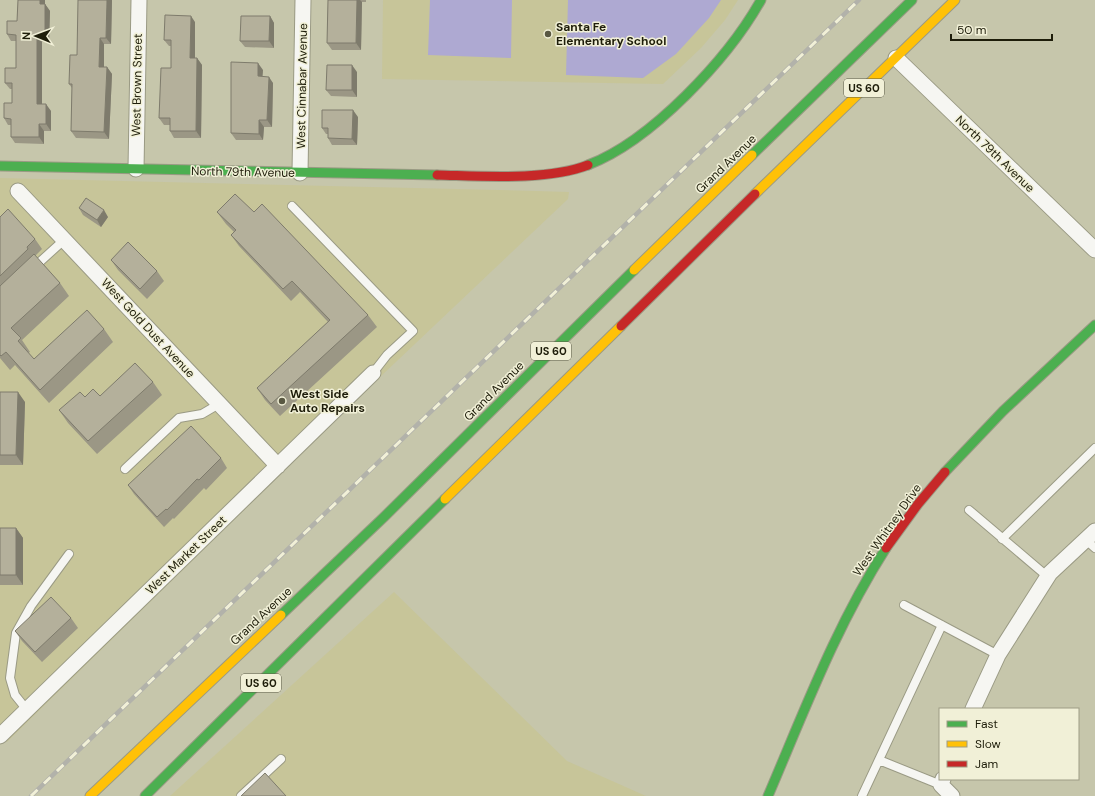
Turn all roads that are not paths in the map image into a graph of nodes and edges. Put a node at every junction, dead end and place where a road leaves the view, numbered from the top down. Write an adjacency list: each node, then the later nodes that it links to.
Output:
1 (139, 0): 8 (street, West Brown Street)
2 (303, 0): 9 (street, West Cinnabar Avenue)
3 (761, 0): 9 (main road, North 79th Avenue)
4 (912, 0): 35 (main road, Grand Avenue / US 60)
5 (955, 0): 6 (main road, US 60)
6 (896, 58): 13 (street, North 79th Avenue); 36 (main road, US 60)
7 (0, 166): 8 (main road, North 79th Avenue)
8 (136, 169): 9 (main road, North 79th Avenue)
9 (300, 173)
10 (18, 191): 12 (street, West Gold Dust Avenue)
11 (292, 206): 16 (lane)
12 (64, 240): 14 (lane); 17 (street, West Gold Dust Avenue)
13 (1095, 250)
14 (24, 276)
15 (1095, 325): 38 (main road, West Whitney Drive)
16 (373, 373): 19 (street, West Market Street)
17 (219, 404): 19 (street, West Gold Dust Avenue); 20 (lane)
18 (1095, 448): 22 (lane)
19 (278, 466): 30 (street, West Market Street)
20 (125, 469)
21 (969, 510): 22 (lane)
22 (1002, 539): 25 (lane)
23 (1092, 540): 25 (street)
24 (69, 554): 30 (lane)
25 (1048, 577): 28 (street)
26 (904, 605): 27 (lane)
27 (942, 625): 28 (lane); 33 (lane)
28 (998, 655): 29 (street)
29 (974, 708)
30 (27, 710): 31 (street, West Market Street)
31 (0, 736)
32 (281, 759): 37 (lane)
33 (879, 760): 34 (lane); 39 (lane)
34 (942, 782): 40 (street)
35 (90, 796)
36 (145, 796)
37 (241, 796)
38 (768, 796)
39 (862, 796)
40 (952, 796)

